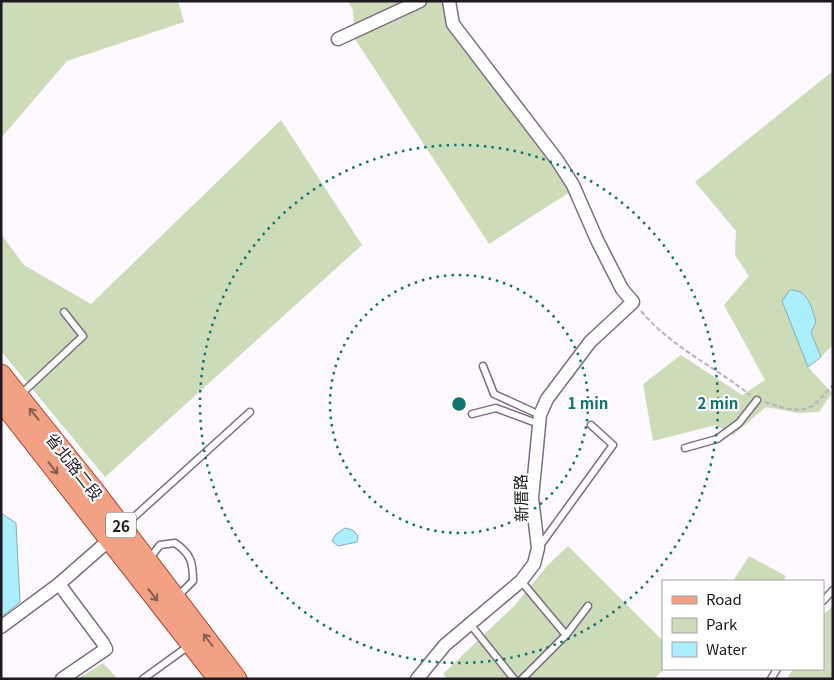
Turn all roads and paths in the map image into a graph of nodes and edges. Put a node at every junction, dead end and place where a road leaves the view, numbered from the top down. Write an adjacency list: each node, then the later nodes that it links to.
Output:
1 (420, 1): 3 (street)
2 (449, 1): 4 (street)
3 (338, 39)
4 (633, 302): 10 (path); 13 (street, 新厝路)
5 (64, 312): 9 (lane)
6 (483, 366): 13 (lane)
7 (1, 374): 9 (main road, 省北路二段 / 26)
8 (833, 385): 10 (path)
9 (10, 399): 16 (main road, 省北路二段 / 26)
10 (757, 400): 15 (lane)
11 (250, 412): 16 (lane)
12 (472, 414): 13 (lane)
13 (540, 420): 17 (street, 新厝路)
14 (591, 425): 17 (lane)
15 (686, 448)
16 (116, 534): 18 (main road, 省北路二段 / 26); 20 (street); 28 (main road, 省北路二段 / 26, one-way to 28)
17 (538, 548): 19 (street, 新厝路)
18 (147, 562): 22 (main road, 省北路二段 / 26); 22 (lane)
19 (521, 581): 25 (street, 新厝路); 27 (lane)
20 (58, 584): 26 (street); 29 (street)
21 (833, 590): 23 (lane)
22 (176, 598): 32 (main road, 省北路二段 / 26, one-way to 22)
23 (824, 600)
24 (588, 606): 27 (lane)
25 (470, 624): 33 (street, 新厝路); 34 (lane)
26 (1, 627)
27 (566, 635): 35 (lane)
28 (191, 644): 30 (lane); 31 (main road, 省北路二段 / 26)
29 (62, 679)
30 (143, 679)
31 (218, 679)
32 (237, 679)
33 (417, 679)
34 (514, 679)
35 (522, 679)

